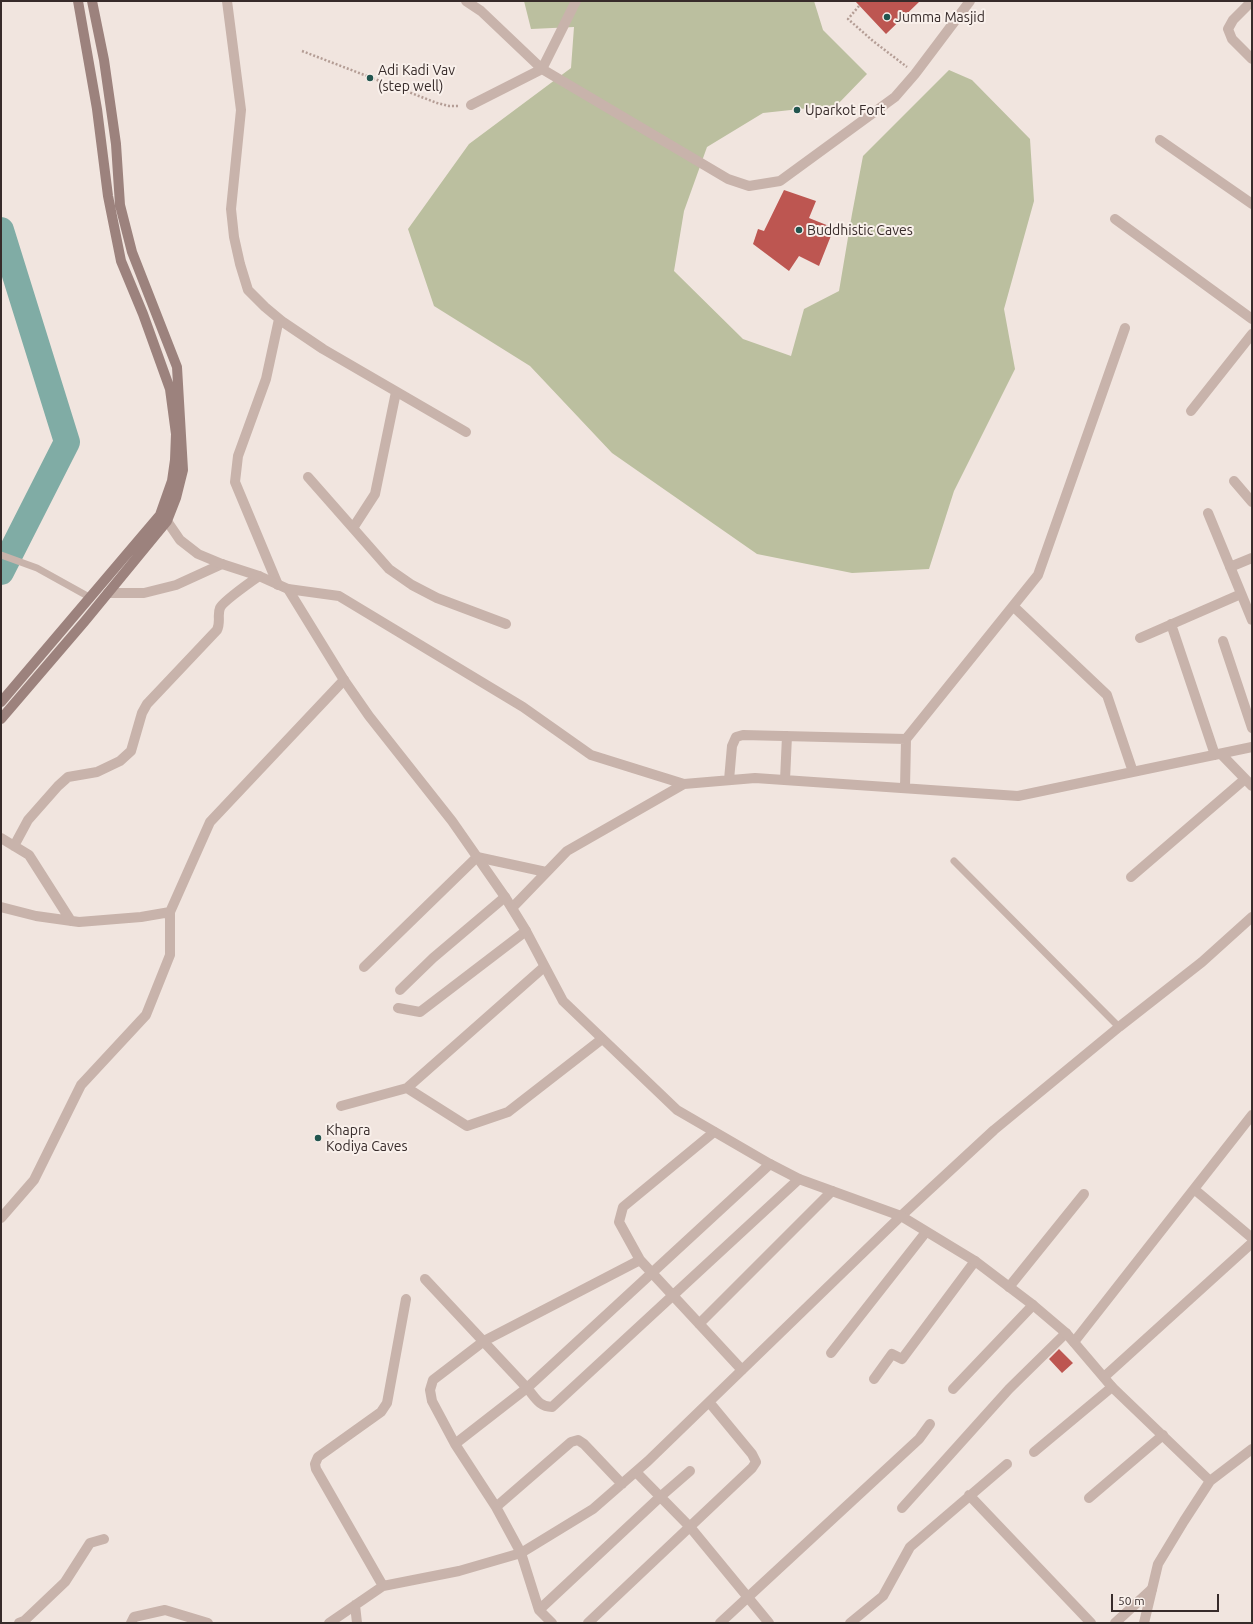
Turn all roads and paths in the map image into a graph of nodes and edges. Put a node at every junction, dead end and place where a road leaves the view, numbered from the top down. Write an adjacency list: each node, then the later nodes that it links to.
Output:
1 (78, 1): 29 (main road)
2 (92, 1): 29 (main road)
3 (227, 1): 18 (street)
4 (466, 1): 8 (street)
5 (576, 1): 12 (street)
6 (970, 1): 13 (street)
7 (1252, 1): 11 (street)
8 (480, 6): 12 (street)
9 (859, 6): 13 (path)
10 (302, 52): 14 (path)
11 (1252, 59)
12 (542, 70): 13 (street); 14 (street)
13 (915, 74)
14 (471, 105)
15 (1160, 140): 16 (street)
16 (1252, 204)
17 (1115, 219): 19 (street)
18 (279, 319): 22 (street); 36 (street)
19 (1252, 319)
20 (1125, 328): 40 (street)
21 (1252, 334): 23 (street)
22 (396, 392): 24 (street); 30 (street)
23 (1191, 411)
24 (466, 432)
25 (308, 477): 30 (street)
26 (1234, 481): 27 (street)
27 (1252, 502)
28 (1208, 513): 34 (street)
29 (164, 518): 33 (street); 37 (main road); 39 (main road)
30 (353, 528): 42 (street)
31 (1, 556): 39 (lane)
32 (1252, 558): 34 (street)
33 (222, 564): 35 (street); 37 (street)
34 (1230, 567): 38 (street)
35 (259, 576): 36 (street); 61 (street)
36 (283, 587): 46 (street); 58 (street)
37 (108, 593): 48 (main road)
38 (1241, 594): 41 (street); 43 (street)
39 (91, 598): 47 (main road)
40 (1013, 606): 51 (street); 54 (street)
41 (1252, 620)
42 (506, 624)
43 (1171, 624): 44 (street); 53 (street)
44 (1140, 638)
45 (1223, 641): 49 (street)
46 (344, 680): 62 (street); 69 (street)
47 (1, 702)
48 (1, 720)
49 (1252, 728)
50 (788, 736): 51 (street); 55 (street); 56 (street)
51 (906, 739): 59 (street)
52 (1252, 747): 53 (street)
53 (1218, 754): 54 (street); 57 (street)
54 (1133, 772): 59 (street)
55 (729, 780): 56 (street); 58 (street)
56 (785, 780): 59 (street)
57 (1249, 782): 65 (street)
58 (684, 784): 64 (street)
59 (905, 788)
60 (1, 838): 61 (street)
61 (14, 846): 71 (street)
62 (477, 857): 64 (street); 66 (street); 74 (street)
63 (954, 861): 77 (lane)
64 (546, 872): 68 (street)
65 (1131, 878)
66 (505, 897): 68 (street); 75 (street)
67 (1, 907): 71 (street)
68 (512, 908): 72 (street)
69 (170, 912): 71 (street); 89 (street)
70 (1252, 917): 77 (street)
71 (71, 921)
72 (526, 931): 73 (street); 76 (street)
73 (544, 966): 78 (street); 79 (street)
74 (364, 967)
75 (400, 990)
76 (398, 1008)
77 (1119, 1027): 88 (street)
78 (602, 1039): 79 (street); 82 (street)
79 (407, 1088): 80 (street)
80 (341, 1106)
81 (1252, 1116): 85 (street)
82 (714, 1132): 83 (street); 93 (street)
83 (770, 1164): 84 (street); 95 (street)
84 (799, 1179): 86 (street); 98 (street)
85 (1194, 1189): 91 (street); 104 (street)
86 (832, 1191): 88 (street); 101 (street)
87 (1084, 1194): 97 (street)
88 (901, 1216): 90 (street); 106 (street)
89 (1, 1218)
90 (926, 1232): 94 (street); 105 (street)
91 (1252, 1238)
92 (1252, 1243): 107 (street)
93 (640, 1260): 95 (street); 103 (street)
94 (974, 1261): 97 (street); 108 (street)
95 (652, 1274): 98 (street); 110 (street)
96 (425, 1279): 103 (street)
97 (1009, 1287): 100 (street)
98 (672, 1295): 101 (street); 110 (street)
99 (406, 1299): 131 (street)
100 (1033, 1305): 102 (street); 111 (street)
101 (699, 1324): 106 (street)
102 (1066, 1333): 104 (street); 127 (street)
103 (484, 1341): 110 (street); 115 (street)
104 (1074, 1342): 107 (street)
105 (830, 1353)
106 (742, 1370): 112 (street)
107 (1104, 1376): 109 (street)
108 (874, 1379)
109 (1112, 1387): 114 (street); 117 (street)
110 (527, 1388): 115 (street)
111 (953, 1388)
112 (709, 1402): 120 (street); 128 (street)
113 (930, 1424): 133 (street)
114 (1163, 1435): 121 (street); 125 (street)
115 (455, 1444): 126 (street)
116 (1252, 1449): 121 (street)
117 (1034, 1452)
118 (1008, 1464): 123 (street)
119 (690, 1471): 124 (street)
120 (636, 1472): 122 (street); 124 (street)
121 (1210, 1481): 132 (street)
122 (622, 1484): 126 (street); 130 (street)
123 (969, 1496): 145 (street); 146 (street)
124 (660, 1497): 128 (street); 135 (street)
125 (1089, 1498)
126 (496, 1508): 130 (street)
127 (902, 1508)
128 (690, 1527): 133 (street); 142 (street)
129 (104, 1539): 136 (street)
130 (521, 1553): 131 (street); 135 (street)
131 (383, 1586): 134 (street)
132 (1152, 1589): 147 (street); 148 (street)
133 (749, 1598): 143 (street); 144 (street)
134 (355, 1605): 139 (street); 140 (street)
135 (539, 1610): 141 (street)
136 (19, 1623)
137 (131, 1623): 138 (street)
138 (208, 1623)
139 (329, 1623)
140 (357, 1623)
141 (552, 1623)
142 (588, 1623)
143 (720, 1623)
144 (770, 1623)
145 (850, 1623)
146 (1091, 1623)
147 (1115, 1623)
148 (1144, 1623)

